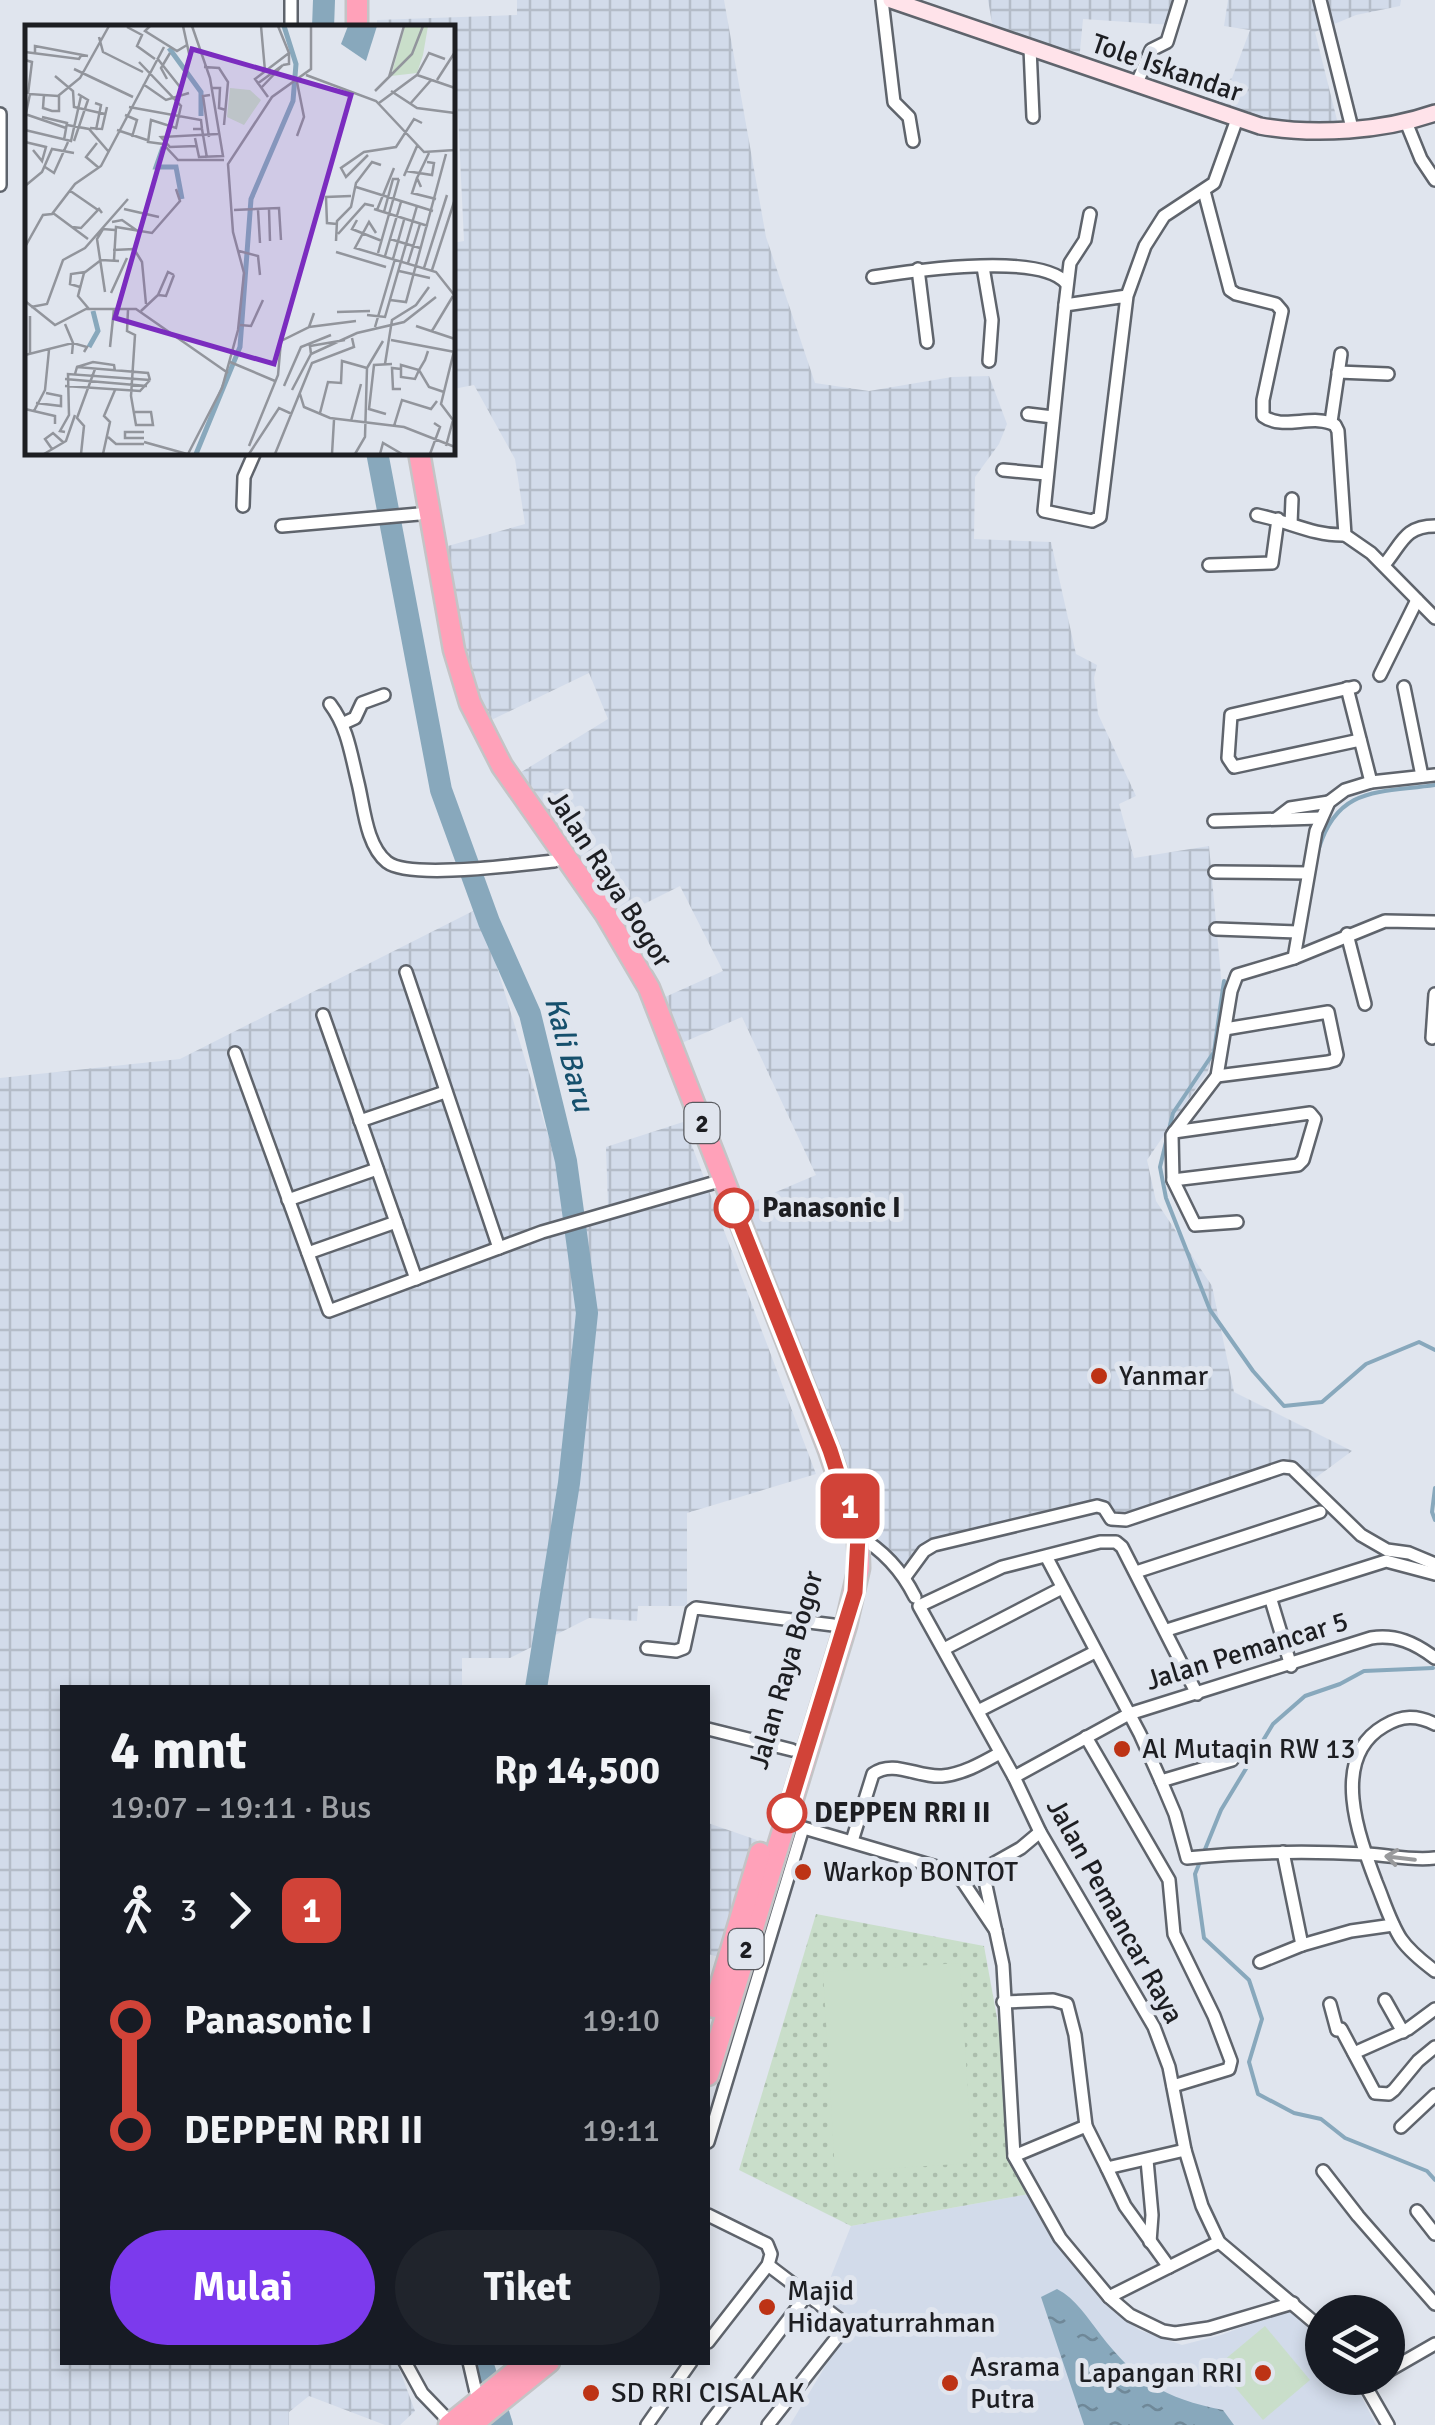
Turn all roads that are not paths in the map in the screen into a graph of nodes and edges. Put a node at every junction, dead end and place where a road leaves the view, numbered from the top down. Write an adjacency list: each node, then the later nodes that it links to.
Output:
1 (882, 0): 13 (street)
2 (891, 0): 5 (main road, Tole Iskandar)
3 (1180, 0): 6 (street)
4 (1320, 0): 12 (street)
5 (1030, 48): 6 (main road, Tole Iskandar); 9 (street)
6 (1137, 84): 10 (main road, Tole Iskandar)
7 (1435, 113): 11 (main road, Tole Iskandar)
8 (0, 114): 15 (street)
9 (1032, 117)
10 (1236, 119): 12 (main road, Tole Iskandar); 16 (street)
11 (1406, 122): 12 (main road, Tole Iskandar); 14 (street)
12 (1352, 128)
13 (913, 141)
14 (1435, 180)
15 (0, 184)
16 (1204, 191): 22 (street); 31 (street)
17 (1090, 214): 21 (street)
18 (983, 266): 19 (street); 21 (street); 26 (street)
19 (918, 270): 20 (street); 24 (street)
20 (873, 277)
21 (1066, 283): 23 (street)
22 (1127, 296): 23 (street); 36 (street)
23 (1065, 305): 30 (street)
24 (927, 342)
25 (1341, 354): 27 (street)
26 (989, 361)
27 (1338, 372): 28 (street); 31 (street)
28 (1388, 374)
29 (1028, 414): 30 (street)
30 (1053, 417): 36 (street)
31 (1331, 422): 45 (street)
32 (254, 455): 38 (street)
33 (408, 455): 39 (highway, Jalan Raya Bogor / 2)
34 (420, 455): 62 (highway, Jalan Raya Bogor / 2)
35 (1003, 470): 36 (street)
36 (1046, 474)
37 (1292, 500): 42 (street)
38 (243, 506)
39 (409, 515): 43 (street); 62 (highway, Jalan Raya Bogor / 2)
40 (1257, 516): 41 (street)
41 (1278, 519): 42 (street); 46 (street)
42 (1291, 524): 45 (street)
43 (282, 526)
44 (1435, 526): 47 (street)
45 (1345, 536): 47 (street)
46 (1209, 565)
47 (1384, 565): 48 (street)
48 (1417, 600): 49 (street); 50 (street)
49 (1435, 618)
50 (1380, 675)
51 (1404, 687): 56 (street)
52 (384, 695): 54 (street)
53 (330, 704): 54 (street)
54 (344, 723): 62 (street)
55 (1360, 740): 55 (street); 57 (street)
56 (1431, 777): 57 (street)
57 (1370, 782): 58 (street)
58 (1329, 802): 59 (street); 60 (street)
59 (1320, 818): 60 (street); 64 (street)
60 (1275, 819): 61 (street)
61 (1214, 821)
62 (560, 859): 83 (highway, Jalan Raya Bogor / 2)
63 (1215, 872): 64 (street)
64 (1308, 872): 67 (street)
65 (1435, 922): 68 (street)
66 (1216, 930): 67 (street)
67 (1297, 932): 69 (street)
68 (1347, 934): 69 (street); 72 (street)
69 (1294, 958): 74 (street)
70 (406, 972): 78 (street)
71 (1435, 994): 75 (street)
72 (1365, 1004)
73 (323, 1016): 79 (street)
74 (1225, 1029): 77 (street); 77 (street)
75 (1432, 1038)
76 (235, 1053): 84 (street)
77 (1217, 1076): 80 (street)
78 (445, 1092): 79 (street); 87 (street)
79 (360, 1121): 81 (street)
80 (1174, 1132): 82 (street); 82 (street)
81 (377, 1170): 84 (street); 85 (street)
82 (1173, 1180): 86 (street)
83 (718, 1182): 87 (street); 91 (highway, Jalan Raya Bogor / 2); 101 (highway, Jalan Raya Bogor / 2)
84 (288, 1200): 88 (street)
85 (396, 1222): 88 (street); 89 (street)
86 (1237, 1222)
87 (499, 1248): 89 (street)
88 (308, 1253): 89 (street)
89 (416, 1279)
90 (1320, 1512): 95 (street)
91 (858, 1536): 97 (street); 119 (highway, Jalan Raya Bogor / 2)
92 (1387, 1556): 94 (street); 96 (street); 97 (street); 99 (street)
93 (1047, 1558): 95 (street); 98 (street); 100 (street)
94 (1435, 1564)
95 (1136, 1572): 102 (street)
96 (1435, 1574)
97 (905, 1577): 100 (street, Jalan Pemancar Raya)
98 (1062, 1588): 104 (street); 105 (street)
99 (1271, 1600): 102 (street); 107 (street)
100 (917, 1601): 104 (street, Jalan Pemancar Raya)
101 (834, 1625): 103 (street); 114 (highway, Jalan Raya Bogor / 2)
102 (1167, 1630): 108 (street)
103 (647, 1648)
104 (944, 1649): 109 (street, Jalan Pemancar Raya)
105 (1095, 1652): 109 (street); 110 (street)
106 (1435, 1658): 107 (street, Jalan Pemancar 5)
107 (1291, 1666): 108 (street, Jalan Pemancar 5)
108 (1197, 1694): 110 (street, Jalan Pemancar 5)
109 (978, 1711): 115 (street, Jalan Pemancar Raya)
110 (1129, 1714): 113 (street, Jalan Pemancar 5); 118 (street)
111 (1435, 1724): 123 (street)
112 (710, 1730): 114 (street)
113 (1086, 1737): 117 (street, Jalan Pemancar 5); 141 (street)
114 (792, 1750): 119 (highway, Jalan Raya Bogor / 2)
115 (1000, 1753): 117 (street, Jalan Pemancar Raya); 121 (street)
116 (1232, 1760): 118 (street)
117 (1014, 1777): 120 (street, Jalan Pemancar Raya)
118 (1161, 1780): 122 (street)
119 (786, 1823): 121 (street); 136 (highway, Jalan Raya Bogor / 2); 140 (highway, Jalan Raya Bogor / 2); 145 (street)
120 (1040, 1832): 125 (street); 141 (street, Jalan Pemancar Raya)
121 (852, 1842): 126 (street)
122 (1283, 1852): 123 (street); 129 (street)
123 (1366, 1854): 124 (street, one-way to 123); 127 (street)
124 (1435, 1858)
125 (982, 1868): 126 (street); 128 (street)
126 (957, 1873): 128 (street)
127 (1393, 1925): 129 (street); 131 (street)
128 (996, 1931): 133 (street)
129 (1302, 1945): 130 (street)
130 (1260, 1962)
131 (1435, 1971)
132 (1384, 2000): 137 (street)
133 (1003, 2002): 143 (street); 147 (street)
134 (1330, 2004): 139 (street)
135 (1435, 2009): 137 (street)
136 (710, 2023)
137 (1402, 2032): 139 (street)
138 (1435, 2047): 139 (street)
139 (1354, 2054)
140 (710, 2069)
141 (1174, 2086): 146 (street, Jalan Pemancar Raya)
142 (1435, 2094): 144 (street)
143 (1086, 2126): 147 (street); 149 (street)
144 (1401, 2128)
145 (710, 2134)
146 (1185, 2150): 148 (street); 155 (street, Jalan Pemancar Raya)
147 (1014, 2156): 159 (street)
148 (1147, 2160): 149 (street); 154 (street)
149 (1107, 2168): 154 (street)
150 (1323, 2171): 161 (street)
151 (1417, 2210): 153 (street)
152 (710, 2217): 156 (street)
153 (1435, 2234)
154 (1150, 2242): 157 (street)
155 (1219, 2242): 157 (street); 160 (street, Jalan Pemancar Raya)
156 (768, 2265): 158 (street); 163 (street)
157 (1168, 2267): 159 (street)
158 (807, 2295): 172 (street); 174 (street)
159 (1109, 2297): 160 (street)
160 (1293, 2303): 162 (street, Jalan Pemancar Raya)
161 (1435, 2304)
162 (1305, 2314)
163 (710, 2339)
164 (1433, 2350): 165 (street)
165 (1405, 2363)
166 (407, 2365): 171 (street)
167 (469, 2365): 171 (street)
168 (540, 2365): 171 (highway)
169 (688, 2367): 173 (street)
170 (1374, 2395): 175 (street)
171 (469, 2414)
172 (776, 2422)
173 (647, 2425)
174 (708, 2425)
175 (1388, 2425)

